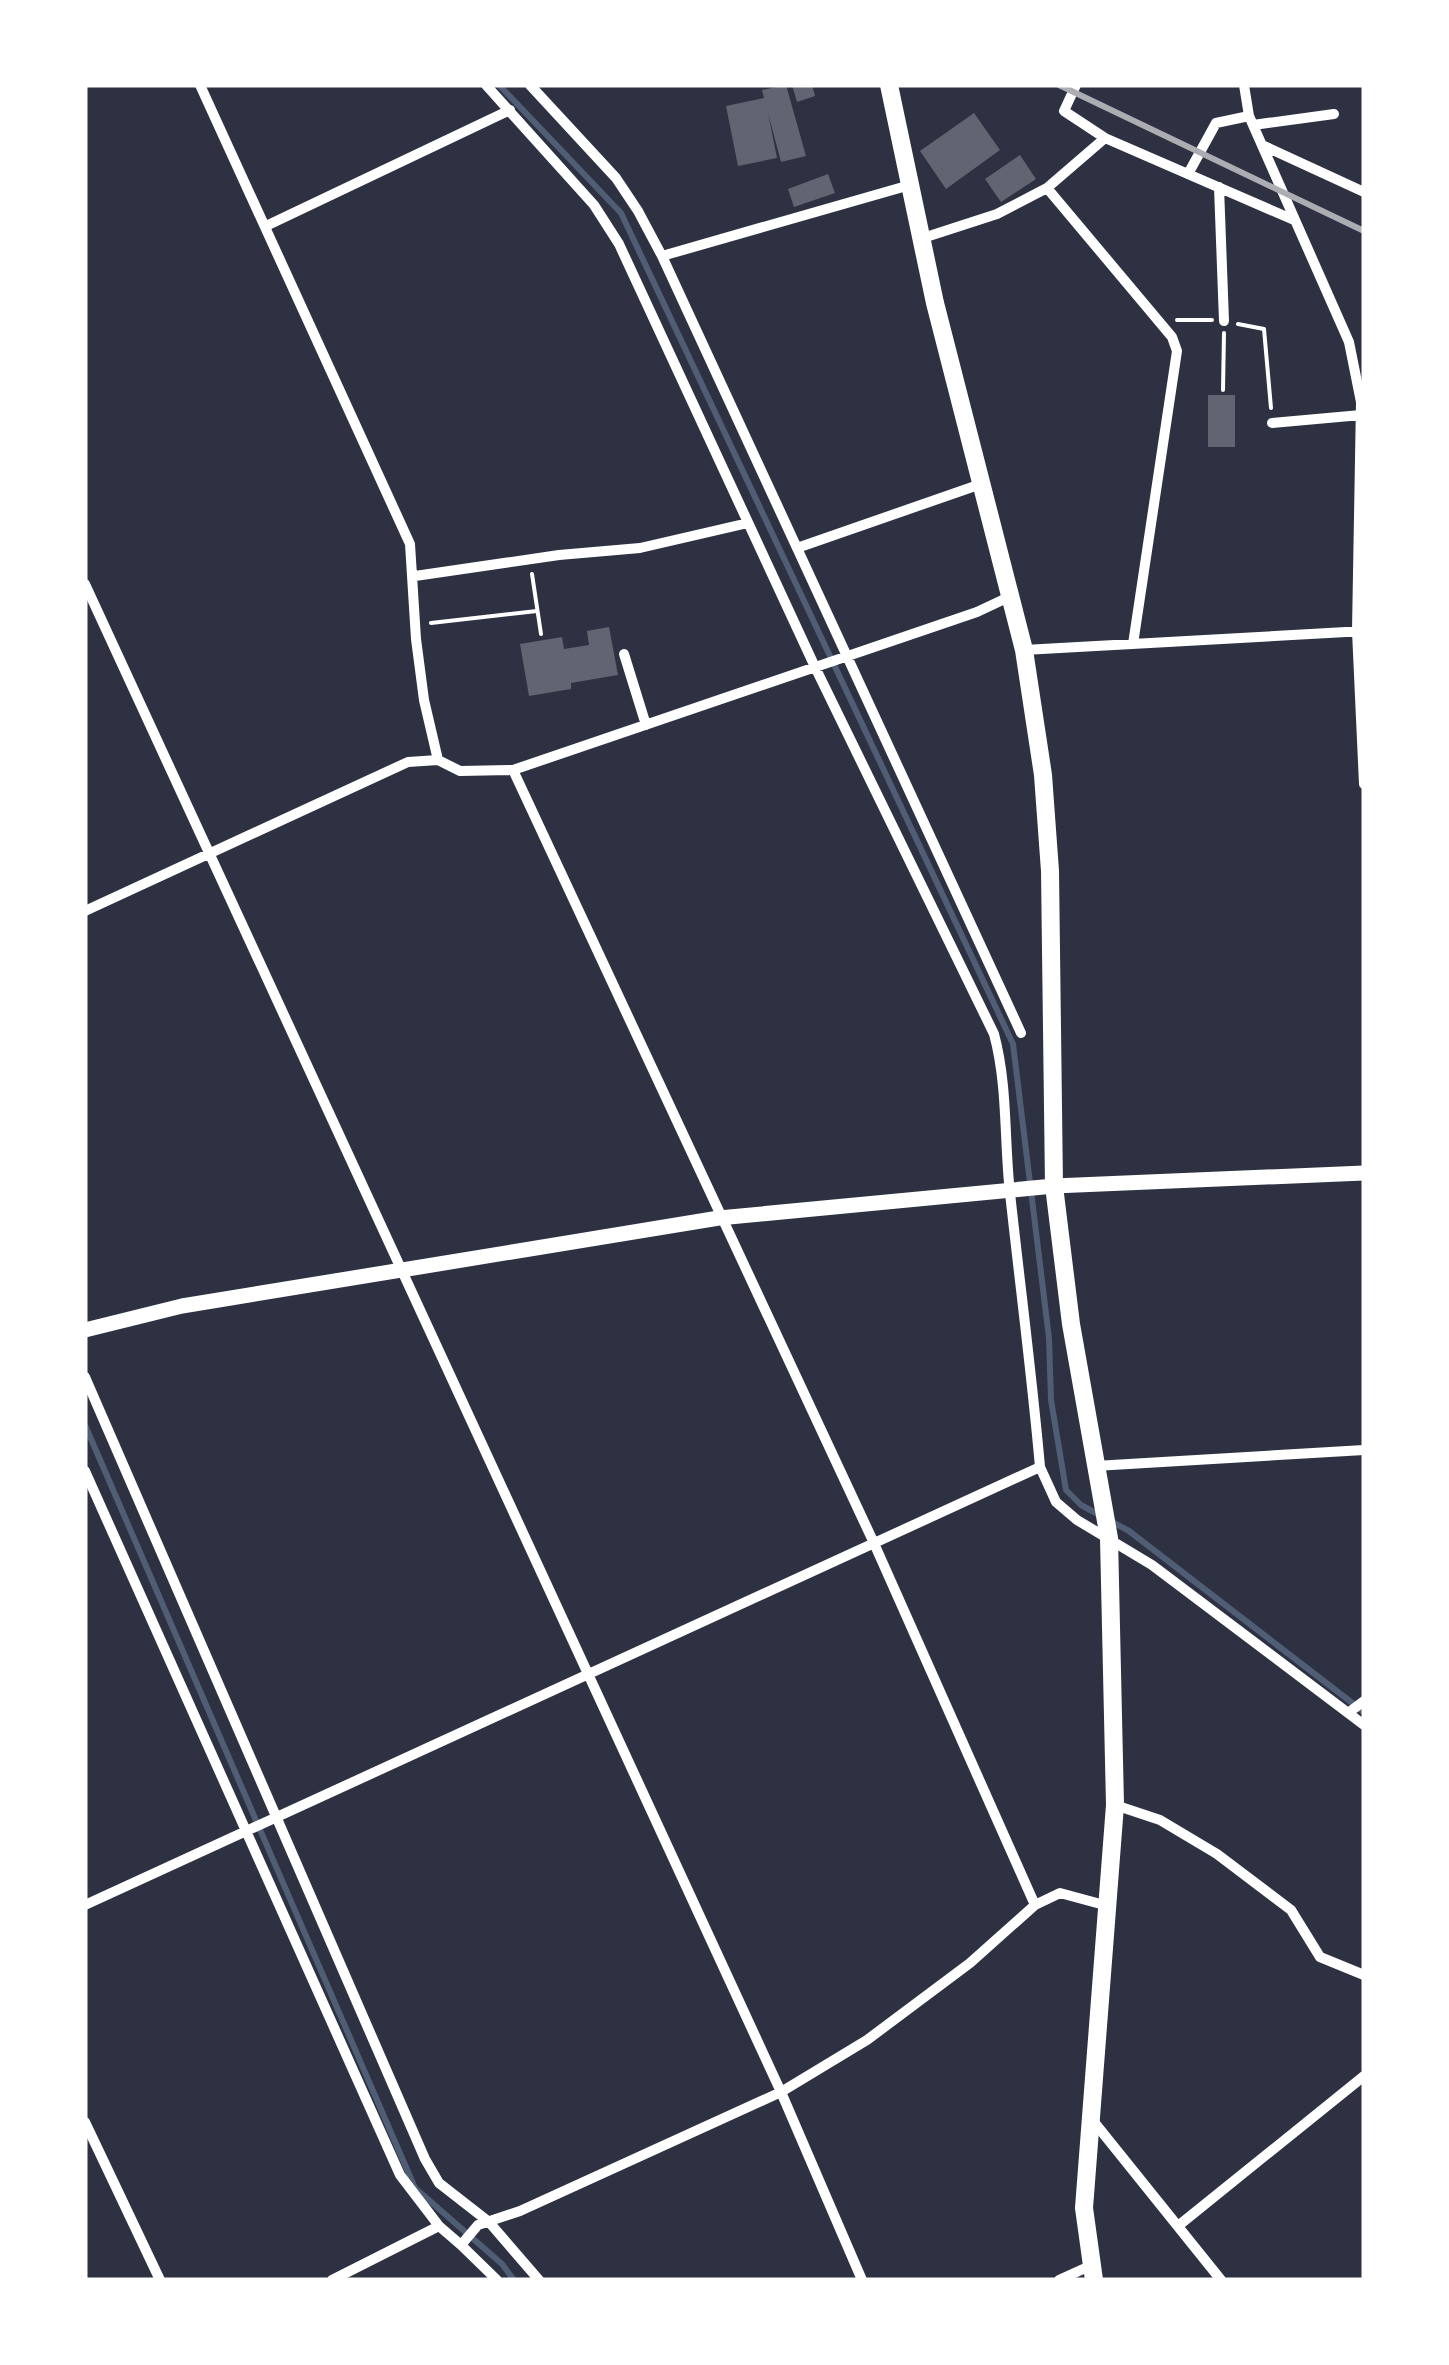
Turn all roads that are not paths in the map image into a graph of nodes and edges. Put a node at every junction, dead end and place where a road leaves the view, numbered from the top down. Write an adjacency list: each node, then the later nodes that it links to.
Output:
1 (200, 85): 18 (street)
2 (486, 85): 7 (street)
3 (530, 85): 20 (street)
4 (889, 85): 13 (main road)
5 (1076, 85): 10 (street)
6 (1244, 85): 9 (street)
7 (510, 110): 18 (street); 26 (street)
8 (1334, 114): 9 (street)
9 (1250, 121): 11 (street); 12 (street)
10 (1105, 138): 12 (street); 14 (street)
11 (1261, 145): 16 (street); 17 (street)
12 (1188, 174): 15 (street)
13 (910, 185): 19 (main road); 20 (street)
14 (1047, 188): 19 (street); 32 (street)
15 (1219, 188): 17 (street); 21 (street)
16 (1364, 192)
17 (1295, 221): 22 (street)
18 (266, 226): 28 (street)
19 (922, 238): 24 (main road)
20 (662, 256): 27 (street)
21 (1224, 321)
22 (1360, 415): 23 (street); 25 (street)
23 (1272, 423)
24 (981, 484): 27 (street); 30 (main road)
25 (1362, 488): 31 (street)
26 (748, 523): 28 (street); 36 (street)
27 (797, 548): 35 (street)
28 (414, 576): 38 (street)
29 (85, 584): 41 (street)
30 (1011, 596): 33 (main road); 35 (street)
31 (1360, 631): 32 (street); 40 (street)
32 (1133, 644): 33 (street)
33 (1024, 650): 45 (main road)
34 (624, 654): 37 (street)
35 (848, 656): 36 (street); 43 (street)
36 (815, 667): 37 (street); 46 (street)
37 (646, 725): 39 (street)
38 (438, 760): 39 (street); 41 (street)
39 (512, 770): 47 (street)
40 (1364, 784)
41 (209, 854): 42 (street); 48 (street)
42 (85, 910)
43 (1021, 1034)
44 (1364, 1173): 45 (street)
45 (1054, 1186): 46 (street); 52 (main road)
46 (1010, 1190): 47 (street); 53 (street)
47 (719, 1218): 48 (street); 56 (street)
48 (400, 1269): 49 (street); 57 (street)
49 (85, 1330)
50 (85, 1378): 62 (street)
51 (1364, 1450): 52 (street)
52 (1094, 1466): 55 (main road)
53 (1040, 1467): 55 (street); 56 (street)
54 (85, 1472): 63 (street)
55 (1109, 1538): 59 (street); 61 (main road)
56 (873, 1541): 57 (street); 64 (street)
57 (586, 1673): 62 (street); 69 (street)
58 (1364, 1701): 59 (street)
59 (1348, 1713): 60 (street)
60 (1364, 1726)
61 (1116, 1805): 66 (main road); 67 (street)
62 (276, 1817): 63 (street); 72 (street)
63 (245, 1831): 65 (street); 73 (street)
64 (1035, 1904): 66 (street); 69 (street)
65 (85, 1905)
66 (1108, 1906): 70 (main road)
67 (1364, 1974)
68 (1364, 2076): 74 (street)
69 (781, 2092): 72 (street); 81 (street)
70 (1090, 2116): 74 (street); 76 (main road)
71 (85, 2122): 77 (street)
72 (483, 2224): 75 (street); 80 (street)
73 (439, 2226): 75 (street); 78 (street)
74 (1178, 2226): 83 (street)
75 (464, 2243): 79 (street)
76 (1093, 2272): 82 (street)
77 (160, 2280)
78 (332, 2280)
79 (497, 2280)
80 (539, 2280)
81 (862, 2280)
82 (1059, 2280)
83 (1221, 2280)

